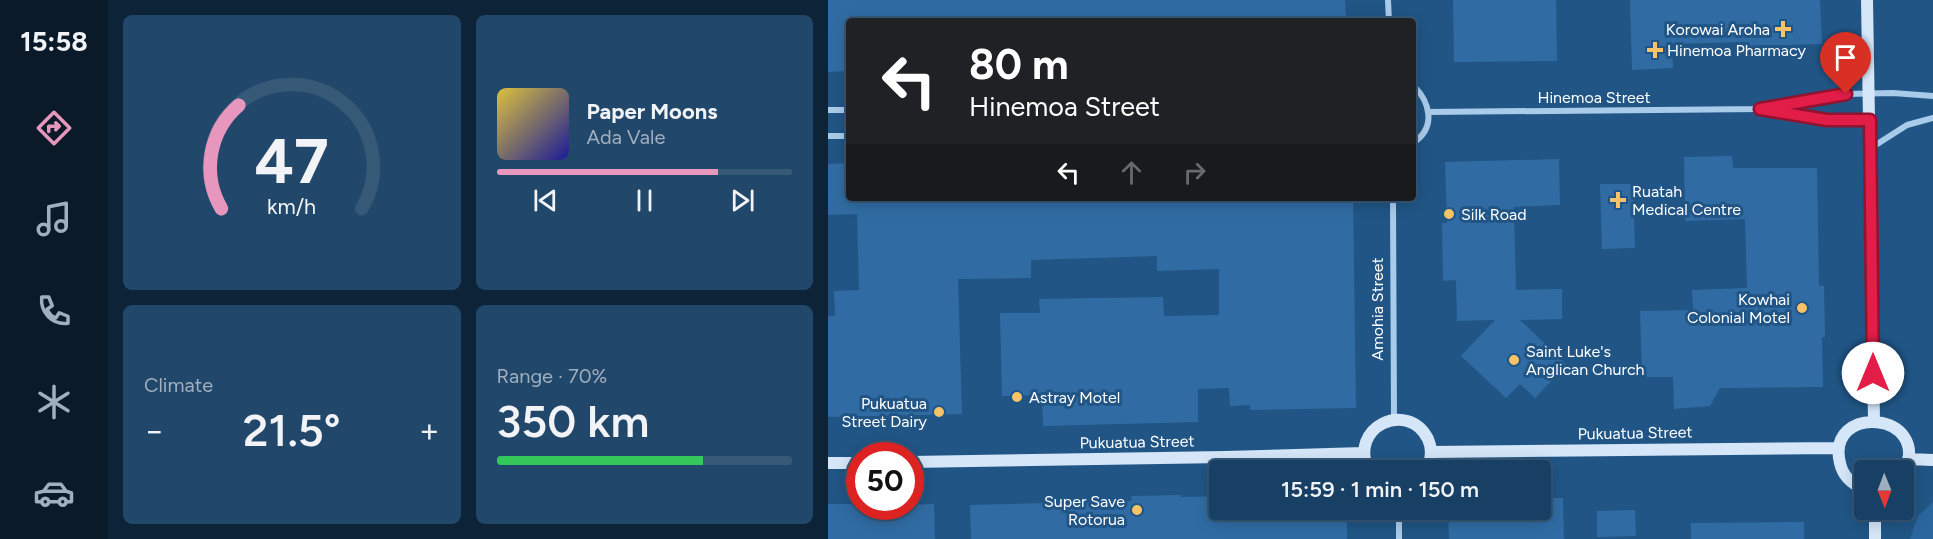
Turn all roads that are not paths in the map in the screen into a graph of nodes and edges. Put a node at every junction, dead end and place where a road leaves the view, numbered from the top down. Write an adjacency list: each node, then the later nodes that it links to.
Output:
1 (1388, 0): 3 (street)
2 (1867, 0): 5 (main road)
3 (1389, 18)
4 (1416, 88): 10 (street)
5 (1869, 93): 6 (street, Hinemoa Street); 7 (street, Hinemoa Street); 12 (main road)
6 (1933, 96)
7 (1760, 109): 10 (street, Hinemoa Street); 12 (street, Hinemoa Street)
8 (828, 110): 9 (street)
9 (846, 110)
10 (1428, 112): 15 (street)
11 (1933, 118): 16 (street)
12 (1870, 120): 16 (main road)
13 (828, 136): 14 (street)
14 (846, 136)
15 (1416, 140)
16 (1870, 148): 19 (main road)
17 (1393, 201): 18 (street, Amohia Street)
18 (1394, 420): 21 (main road); 22 (main road)
19 (1874, 420): 20 (main road); 23 (main road)
20 (1839, 448): 21 (main road, Pukuatua Street); 30 (main road)
21 (1431, 452): 25 (main road)
22 (1364, 453): 24 (main road); 27 (main road, Pukuatua Street)
23 (1908, 459): 26 (main road)
24 (1365, 460)
25 (1430, 460)
26 (1933, 460)
27 (924, 462)
28 (828, 463): 29 (main road)
29 (846, 463)
30 (1854, 483)
31 (1399, 520): 33 (street)
32 (1875, 520): 34 (main road)
33 (1399, 539)
34 (1875, 539)

